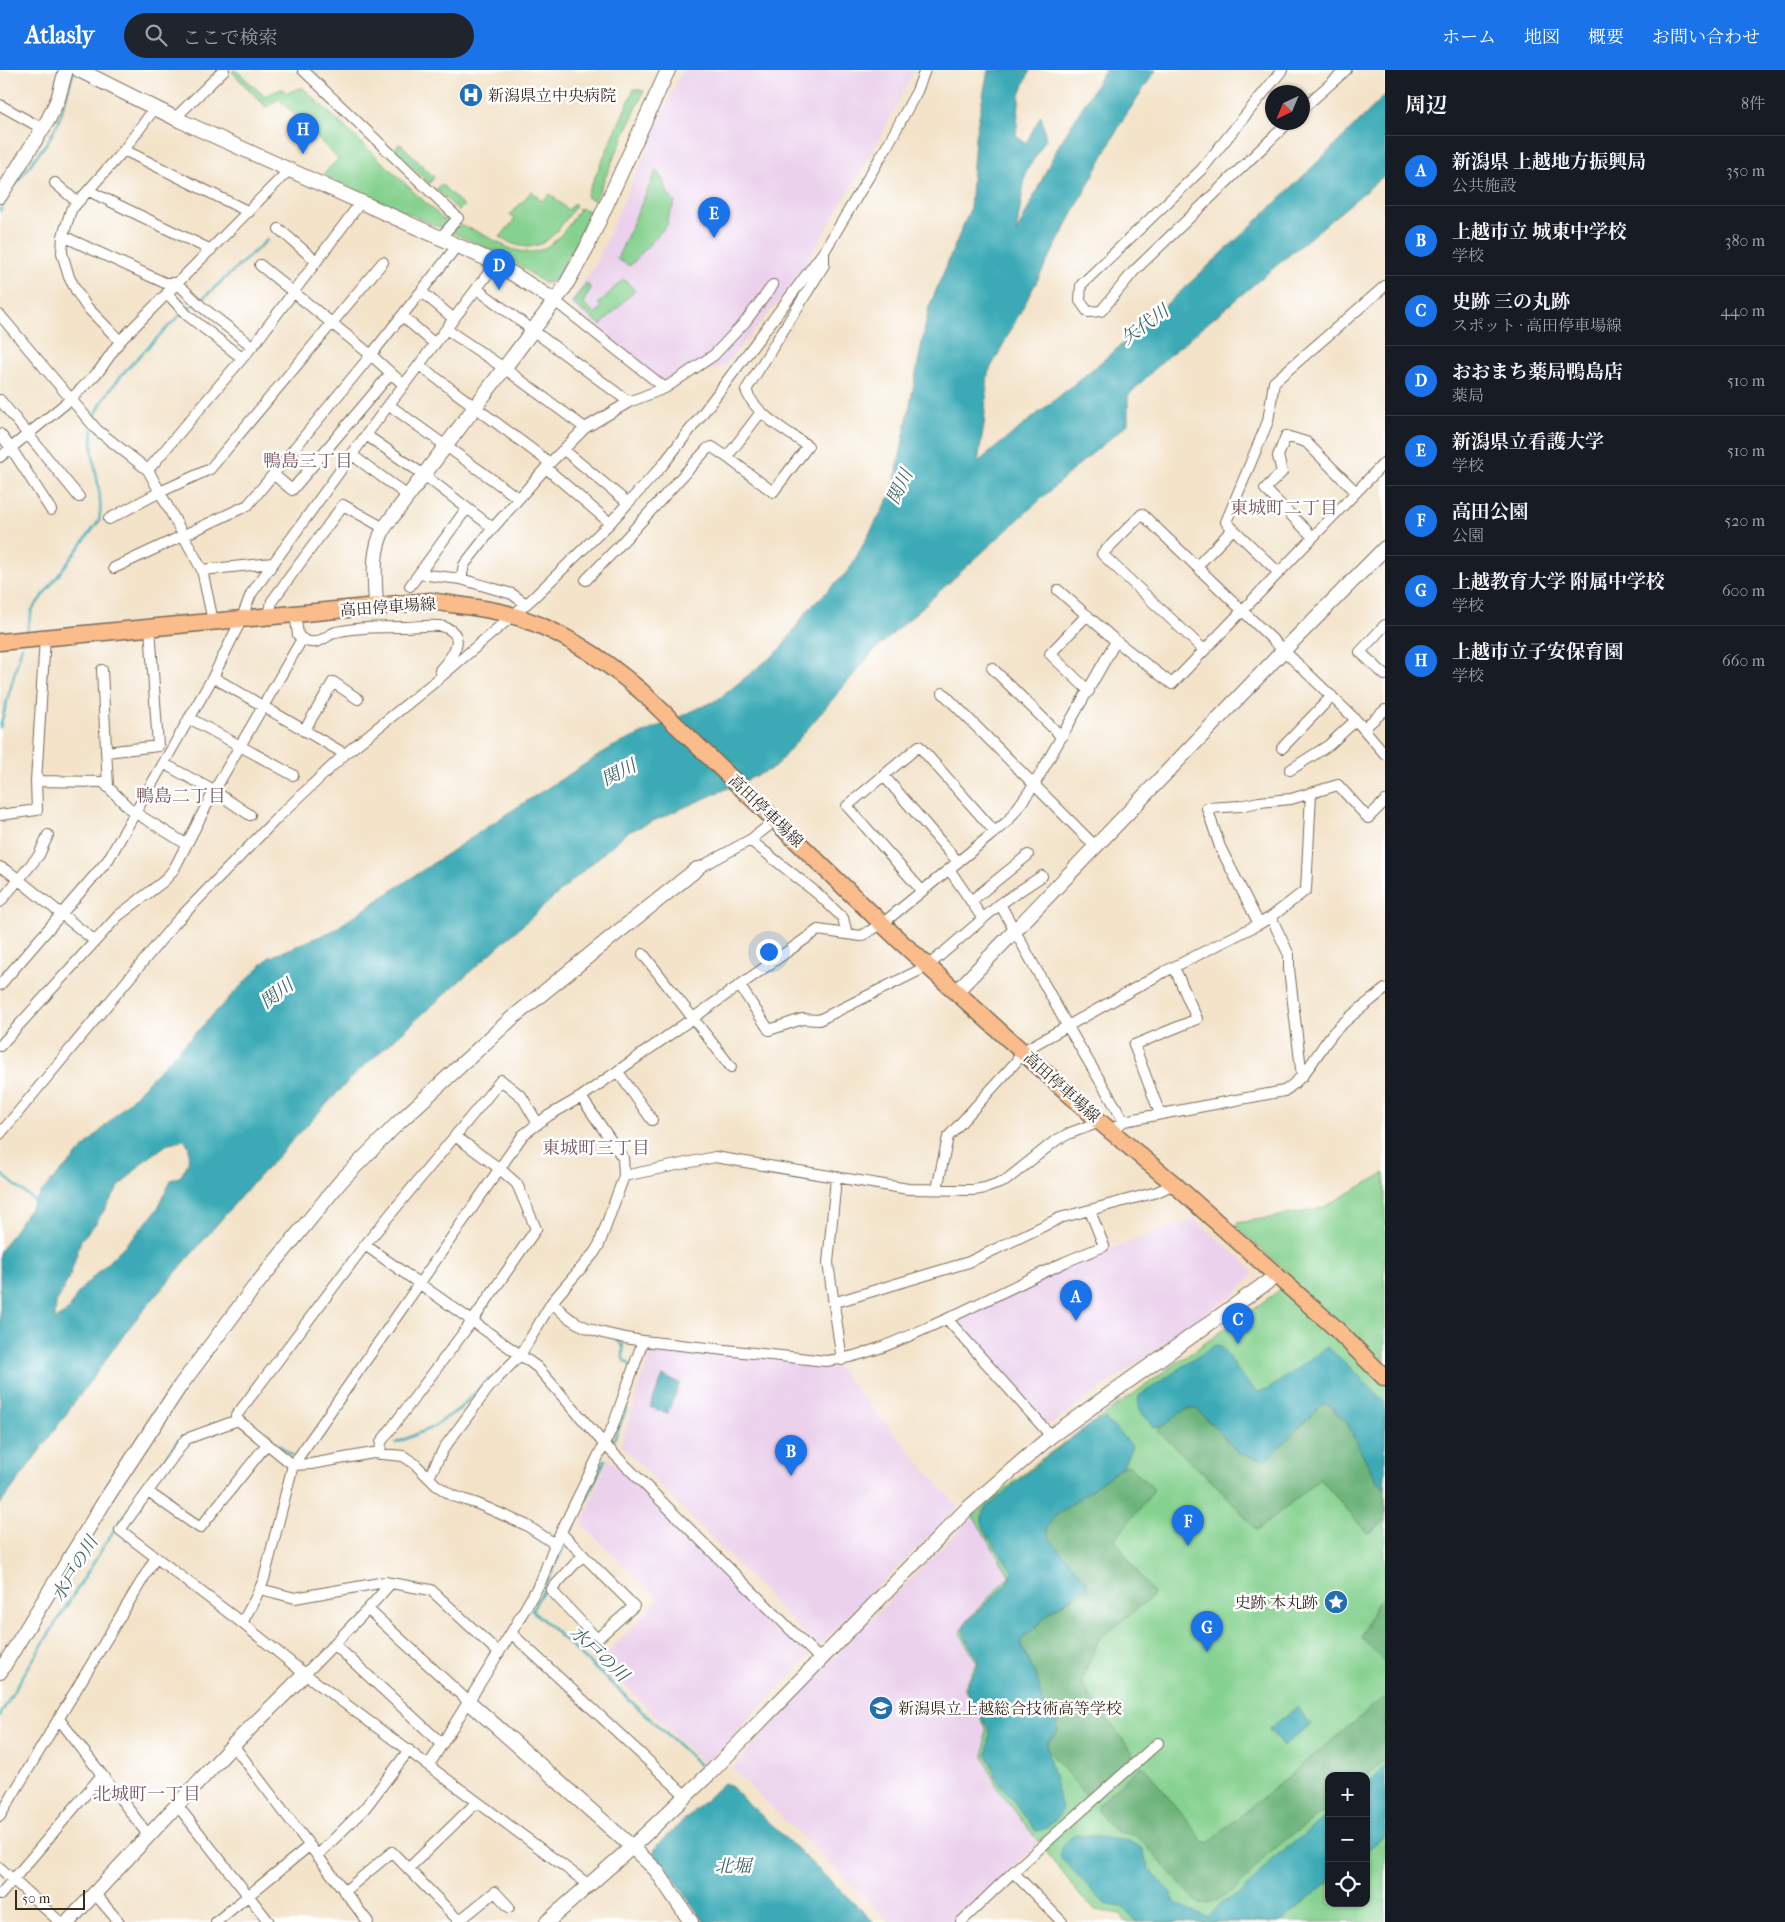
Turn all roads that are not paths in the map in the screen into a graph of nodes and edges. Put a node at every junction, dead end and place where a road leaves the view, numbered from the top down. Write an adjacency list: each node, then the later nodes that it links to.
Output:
1 (66, 70): 15 (street)
2 (79, 70): 13 (street)
3 (224, 70): 14 (street)
4 (303, 70): 28 (street)
5 (668, 70): 43 (street)
6 (925, 70): 31 (street)
7 (1282, 70): 9 (street)
8 (1346, 70): 11 (street)
9 (1270, 85)
10 (1265, 91): 16 (street)
11 (1310, 102)
12 (0, 105): 15 (street)
13 (154, 109): 14 (street); 17 (street)
14 (174, 118): 18 (street)
15 (43, 129): 19 (street)
16 (1281, 130)
17 (124, 150): 21 (street); 25 (street)
18 (290, 170): 24 (street); 25 (street)
19 (4, 181): 22 (street)
20 (55, 183): 23 (street)
21 (90, 190): 23 (street); 30 (street)
22 (0, 196)
23 (77, 202): 27 (street)
24 (361, 202): 28 (street); 32 (street)
25 (248, 212): 30 (street)
26 (279, 229): 32 (street)
27 (63, 236): 36 (street); 50 (street)
28 (440, 238): 29 (street)
29 (457, 246): 34 (street); 41 (street)
30 (211, 250): 36 (street)
31 (824, 250): 65 (street); 86 (street)
32 (316, 261): 40 (street)
33 (384, 262): 47 (street)
34 (496, 263): 39 (street); 43 (street)
35 (260, 265): 40 (street)
36 (177, 283): 42 (street); 52 (street)
37 (772, 284): 59 (street)
38 (1385, 286): 93 (street)
39 (477, 289): 46 (street); 49 (street)
40 (294, 292): 47 (street); 52 (street)
41 (422, 292): 45 (street); 46 (street)
42 (167, 293): 50 (street); 54 (street)
43 (555, 301): 49 (street); 59 (street)
44 (0, 315): 60 (street)
45 (402, 316): 51 (street); 53 (street)
46 (454, 319): 48 (street)
47 (333, 324): 53 (street); 81 (street)
48 (446, 329): 51 (street); 56 (street)
49 (533, 329): 56 (street); 62 (street)
50 (120, 341): 60 (street)
51 (435, 344): 55 (street)
52 (252, 346): 54 (street)
53 (371, 355): 57 (street); 79 (street)
54 (242, 358): 78 (street)
55 (419, 365): 58 (street); 64 (street)
56 (504, 368): 64 (street); 66 (street)
57 (391, 372): 58 (street); 79 (street)
58 (404, 384): 63 (street)
59 (665, 388): 62 (street)
60 (71, 399): 68 (street); 78 (street)
61 (0, 400): 68 (street)
62 (629, 402): 66 (street)
63 (389, 405): 69 (street); 70 (street)
64 (475, 407): 70 (street); 77 (street)
65 (761, 412): 75 (street); 75 (street)
66 (585, 428): 72 (street)
67 (0, 434): 71 (street)
68 (28, 434): 71 (street); 84 (street)
69 (366, 435): 73 (street); 80 (street)
70 (446, 446): 80 (street); 85 (street)
71 (11, 448): 74 (street); 88 (street)
72 (564, 450): 77 (street); 86 (street)
73 (352, 455): 83 (street); 97 (street)
74 (0, 457)
75 (727, 457): 104 (street)
76 (1385, 462): 82 (street)
77 (548, 465): 85 (street); 90 (street)
78 (148, 470): 81 (street)
79 (274, 474): 94 (street)
80 (424, 476): 83 (street); 87 (street)
81 (160, 492): 89 (street); 94 (street)
82 (1356, 492): 95 (street); 95 (street)
83 (408, 496): 91 (street)
84 (80, 497)
85 (518, 498): 92 (street)
86 (628, 503): 90 (street)
87 (467, 508): 92 (street); 102 (street)
88 (51, 510)
89 (109, 520)
90 (610, 523): 109 (street)
91 (384, 528): 107 (street); 112 (street)
92 (493, 528): 103 (street)
93 (1233, 529): 98 (street); 101 (street)
94 (183, 534): 99 (street); 100 (street)
95 (1313, 536): 101 (street)
96 (1385, 548): 122 (street)
97 (273, 563): 100 (street); 113 (street)
98 (1197, 566): 108 (street); 121 (street)
99 (114, 568)
100 (202, 570): 114 (street)
101 (1278, 572): 108 (street)
102 (419, 574): 103 (street); 105 (street)
103 (461, 579): 109 (street)
104 (586, 580)
105 (410, 586)
106 (1058, 590): 111 (street)
107 (376, 606): 109 (main road, 高田停車場線); 110 (main road, 高田停車場線)
108 (1242, 610): 121 (street); 122 (street)
109 (519, 612): 127 (street); 157 (main road, 高田停車場線)
110 (295, 614): 112 (main road, 高田停車場線); 118 (street)
111 (1087, 615): 119 (street); 128 (street)
112 (270, 616): 113 (main road, 高田停車場線)
113 (241, 620): 114 (main road, 高田停車場線); 126 (street)
114 (213, 621): 116 (main road, 高田停車場線)
115 (1385, 625): 125 (street)
116 (150, 627): 117 (main road, 高田停車場線); 141 (street)
117 (45, 638): 120 (main road, 高田停車場線); 148 (street)
118 (302, 639): 127 (street); 132 (street)
119 (1116, 641): 121 (street); 128 (street)
120 (0, 642)
121 (1204, 650)
122 (1284, 650): 130 (street); 162 (street)
123 (992, 668): 138 (street)
124 (102, 670): 141 (street)
125 (1385, 675)
126 (213, 676): 132 (street); 134 (street)
127 (437, 680): 142 (street)
128 (1089, 691): 138 (street)
129 (943, 693): 149 (street)
130 (1332, 696): 135 (street); 140 (street)
131 (358, 699): 137 (street)
132 (263, 707): 137 (street); 139 (street)
133 (1385, 710): 136 (street)
134 (189, 718): 139 (street); 154 (street)
135 (1356, 720): 136 (street); 145 (street)
136 (1364, 728): 143 (street)
137 (304, 731): 142 (street)
138 (1062, 737): 149 (street)
139 (240, 747): 146 (street); 151 (street)
140 (1282, 748)
141 (106, 752): 150 (street)
142 (345, 754): 201 (street)
143 (1385, 754)
144 (170, 767): 151 (street)
145 (1290, 770)
146 (293, 775)
147 (884, 776): 158 (street); 164 (street); 170 (street)
148 (36, 782): 150 (street); 155 (street)
149 (1034, 785): 158 (street); 162 (street)
150 (108, 787): 154 (street)
151 (214, 791): 156 (street); 161 (street)
152 (1312, 794): 153 (street); 175 (street); 178 (street)
153 (1385, 801)
154 (135, 812): 161 (street); 174 (street)
155 (0, 814)
156 (250, 815)
157 (771, 817): 160 (street); 177 (main road, 高田停車場線)
158 (994, 832): 164 (street)
159 (48, 835): 169 (street)
160 (750, 840): 166 (street); 180 (street)
161 (186, 844): 181 (street)
162 (1095, 846): 179 (street)
163 (1028, 855): 171 (street)
164 (958, 862): 167 (street)
165 (0, 867): 169 (street)
166 (697, 869): 240 (street)
167 (949, 870): 170 (street); 171 (street)
168 (1042, 876): 173 (street)
169 (18, 880): 172 (street); 174 (street)
170 (922, 891): 177 (street)
171 (971, 901): 176 (street)
172 (0, 902)
173 (1000, 904): 176 (street); 179 (street)
174 (61, 914): 181 (street); 185 (street)
175 (1271, 917): 178 (street); 195 (street)
176 (983, 919): 183 (street)
177 (882, 924): 180 (street); 183 (main road, 高田停車場線)
178 (1259, 924): 184 (street)
179 (1014, 929): 188 (street); 190 (street)
180 (847, 934): 186 (street)
181 (95, 941): 191 (street)
182 (643, 954): 189 (street)
183 (928, 966): 186 (street); 188 (main road, 高田停車場線)
184 (1174, 968): 190 (street); 197 (street)
185 (0, 985)
186 (740, 986): 189 (street)
187 (1385, 989): 195 (street)
188 (956, 991): 192 (main road, 高田停車場線)
189 (693, 1019): 193 (street); 194 (street)
190 (1068, 1027): 192 (street); 200 (street)
191 (0, 1046)
192 (1023, 1051): 200 (main road, 高田停車場線); 207 (street)
193 (731, 1067)
194 (618, 1072): 196 (street); 198 (street)
195 (1302, 1077): 197 (street)
196 (581, 1097): 199 (street); 204 (street)
197 (1160, 1114): 200 (street)
198 (652, 1120)
199 (538, 1124): 202 (street); 203 (street)
200 (1112, 1125): 206 (main road, 高田停車場線); 207 (street)
201 (0, 1134)
202 (455, 1136): 203 (street); 209 (street)
203 (500, 1169): 211 (street); 215 (street)
204 (624, 1176): 205 (street); 212 (street)
205 (836, 1178): 207 (street); 213 (street)
206 (1174, 1184): 208 (street); 210 (main road, 高田停車場線)
207 (937, 1189)
208 (1090, 1211): 213 (street); 214 (street)
209 (365, 1245): 211 (street); 220 (street)
210 (1276, 1276): 219 (main road, 高田停車場線); 221 (street)
211 (419, 1283): 215 (street); 225 (street)
212 (552, 1302): 216 (street); 217 (street)
213 (833, 1303): 218 (street)
214 (947, 1319): 218 (street); 221 (street)
215 (472, 1320): 217 (street); 224 (street)
216 (643, 1341): 218 (street); 223 (street)
217 (521, 1354): 223 (street); 226 (street)
218 (842, 1360)
219 (1385, 1378)
220 (238, 1420): 222 (street); 227 (street)
221 (1051, 1436): 239 (street)
222 (267, 1444): 225 (street); 227 (street)
223 (605, 1445): 228 (street); 239 (street)
224 (380, 1454): 225 (street); 226 (street)
225 (293, 1464): 233 (street)
226 (429, 1477): 229 (street)
227 (148, 1492): 231 (street)
228 (561, 1533): 229 (street); 230 (street)
229 (556, 1544): 236 (street)
230 (583, 1555): 230 (street)
231 (156, 1557): 235 (street); 243 (street)
232 (391, 1583): 233 (street); 234 (street); 238 (street)
233 (260, 1589): 235 (street)
234 (367, 1610): 237 (street); 242 (street)
235 (242, 1622): 241 (street)
236 (511, 1633): 238 (street); 250 (street)
237 (334, 1644): 241 (street); 245 (street)
238 (499, 1653): 242 (street)
239 (822, 1660): 250 (street)
240 (0, 1672)
241 (305, 1674): 246 (street); 247 (street)
242 (469, 1702): 245 (street); 256 (street)
243 (59, 1719): 249 (street); 253 (street)
244 (1158, 1743): 260 (street)
245 (442, 1744): 248 (street)
246 (234, 1745): 252 (street); 255 (street)
247 (409, 1750): 248 (street); 257 (street)
248 (429, 1765): 251 (street)
249 (102, 1775): 254 (street); 261 (street)
250 (686, 1796): 256 (street)
251 (477, 1802): 259 (street); 262 (street)
252 (177, 1805): 254 (street); 266 (street)
253 (0, 1816)
254 (149, 1836): 264 (street)
255 (309, 1846): 257 (street); 266 (street)
256 (632, 1847): 262 (street); 277 (street)
257 (317, 1856): 263 (street)
258 (0, 1868): 261 (street)
259 (409, 1868): 263 (street); 275 (street)
260 (1013, 1872): 268 (street); 278 (street)
261 (14, 1880): 265 (street); 269 (street)
262 (588, 1884): 276 (street)
263 (344, 1892): 274 (street)
264 (95, 1894): 270 (street); 271 (street)
265 (0, 1895)
266 (249, 1896): 272 (street); 273 (street)
267 (509, 1907): 275 (street)
268 (963, 1921)
269 (60, 1922)
270 (68, 1922)
271 (119, 1922)
272 (216, 1922)
273 (269, 1922)
274 (368, 1922)
275 (459, 1922)
276 (547, 1922)
277 (691, 1922)
278 (1062, 1922)

